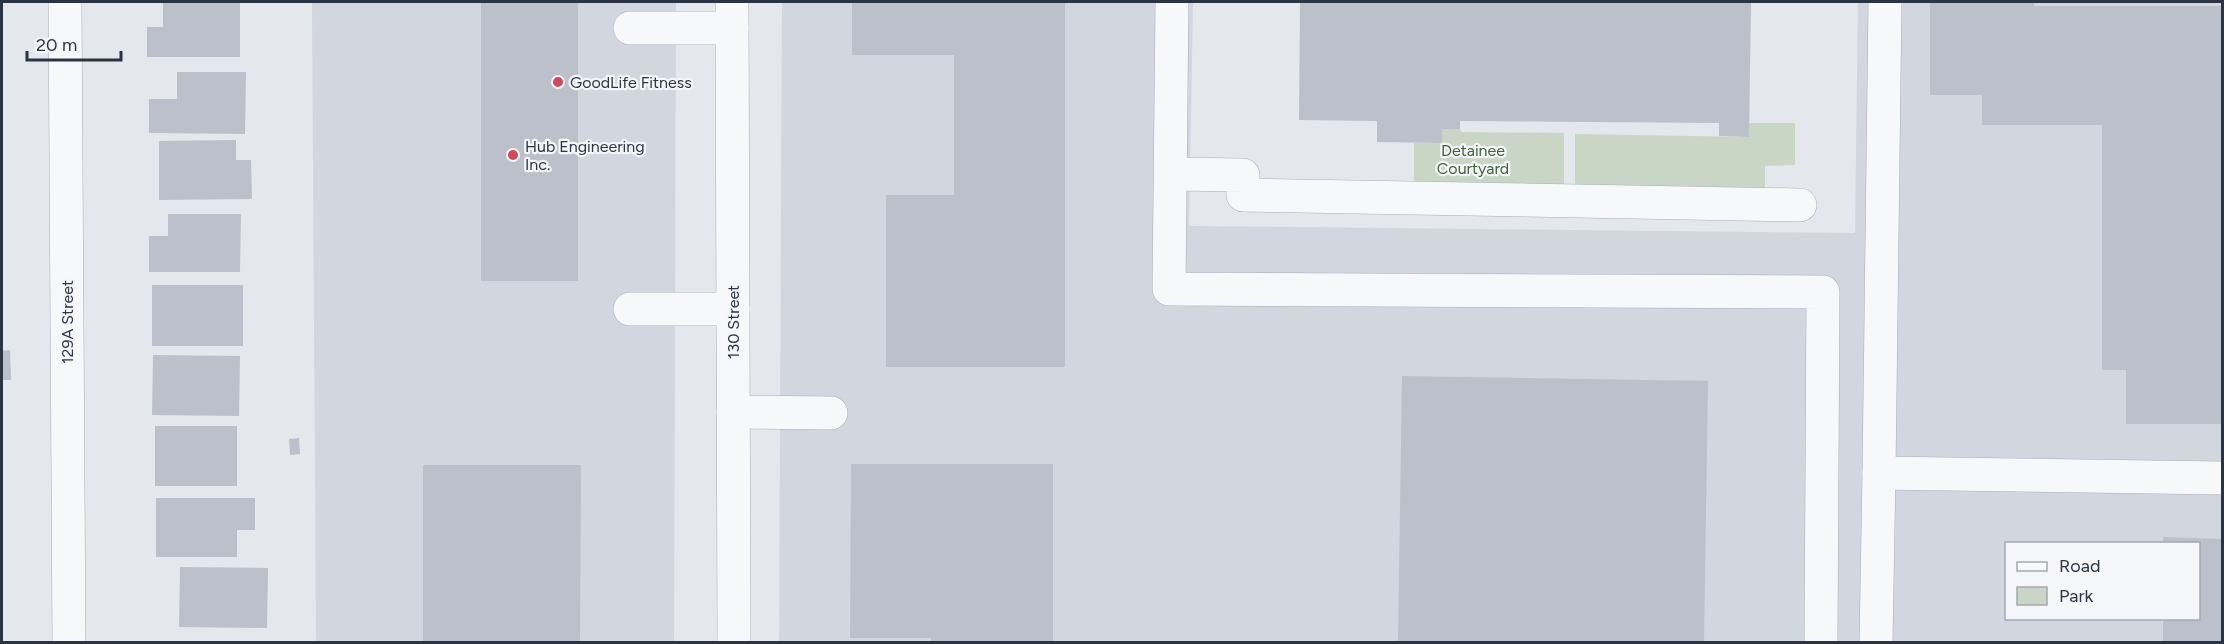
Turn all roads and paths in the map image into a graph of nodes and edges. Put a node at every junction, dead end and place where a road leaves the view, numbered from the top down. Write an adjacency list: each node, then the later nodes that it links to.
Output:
1 (65, 2): 14 (street, 129A Street)
2 (1172, 2): 6 (street)
3 (1885, 2): 12 (street)
4 (732, 15): 5 (street); 9 (street, 130 Street)
5 (630, 28)
6 (1171, 174): 7 (street); 16 (street)
7 (1800, 205)
8 (630, 309): 9 (street)
9 (733, 309): 10 (street, 130 Street)
10 (733, 412): 11 (street); 15 (street, 130 Street)
11 (831, 413)
12 (1879, 473): 13 (street); 17 (street)
13 (2223, 478)
14 (69, 642)
15 (734, 642)
16 (1821, 642)
17 (1876, 642)

